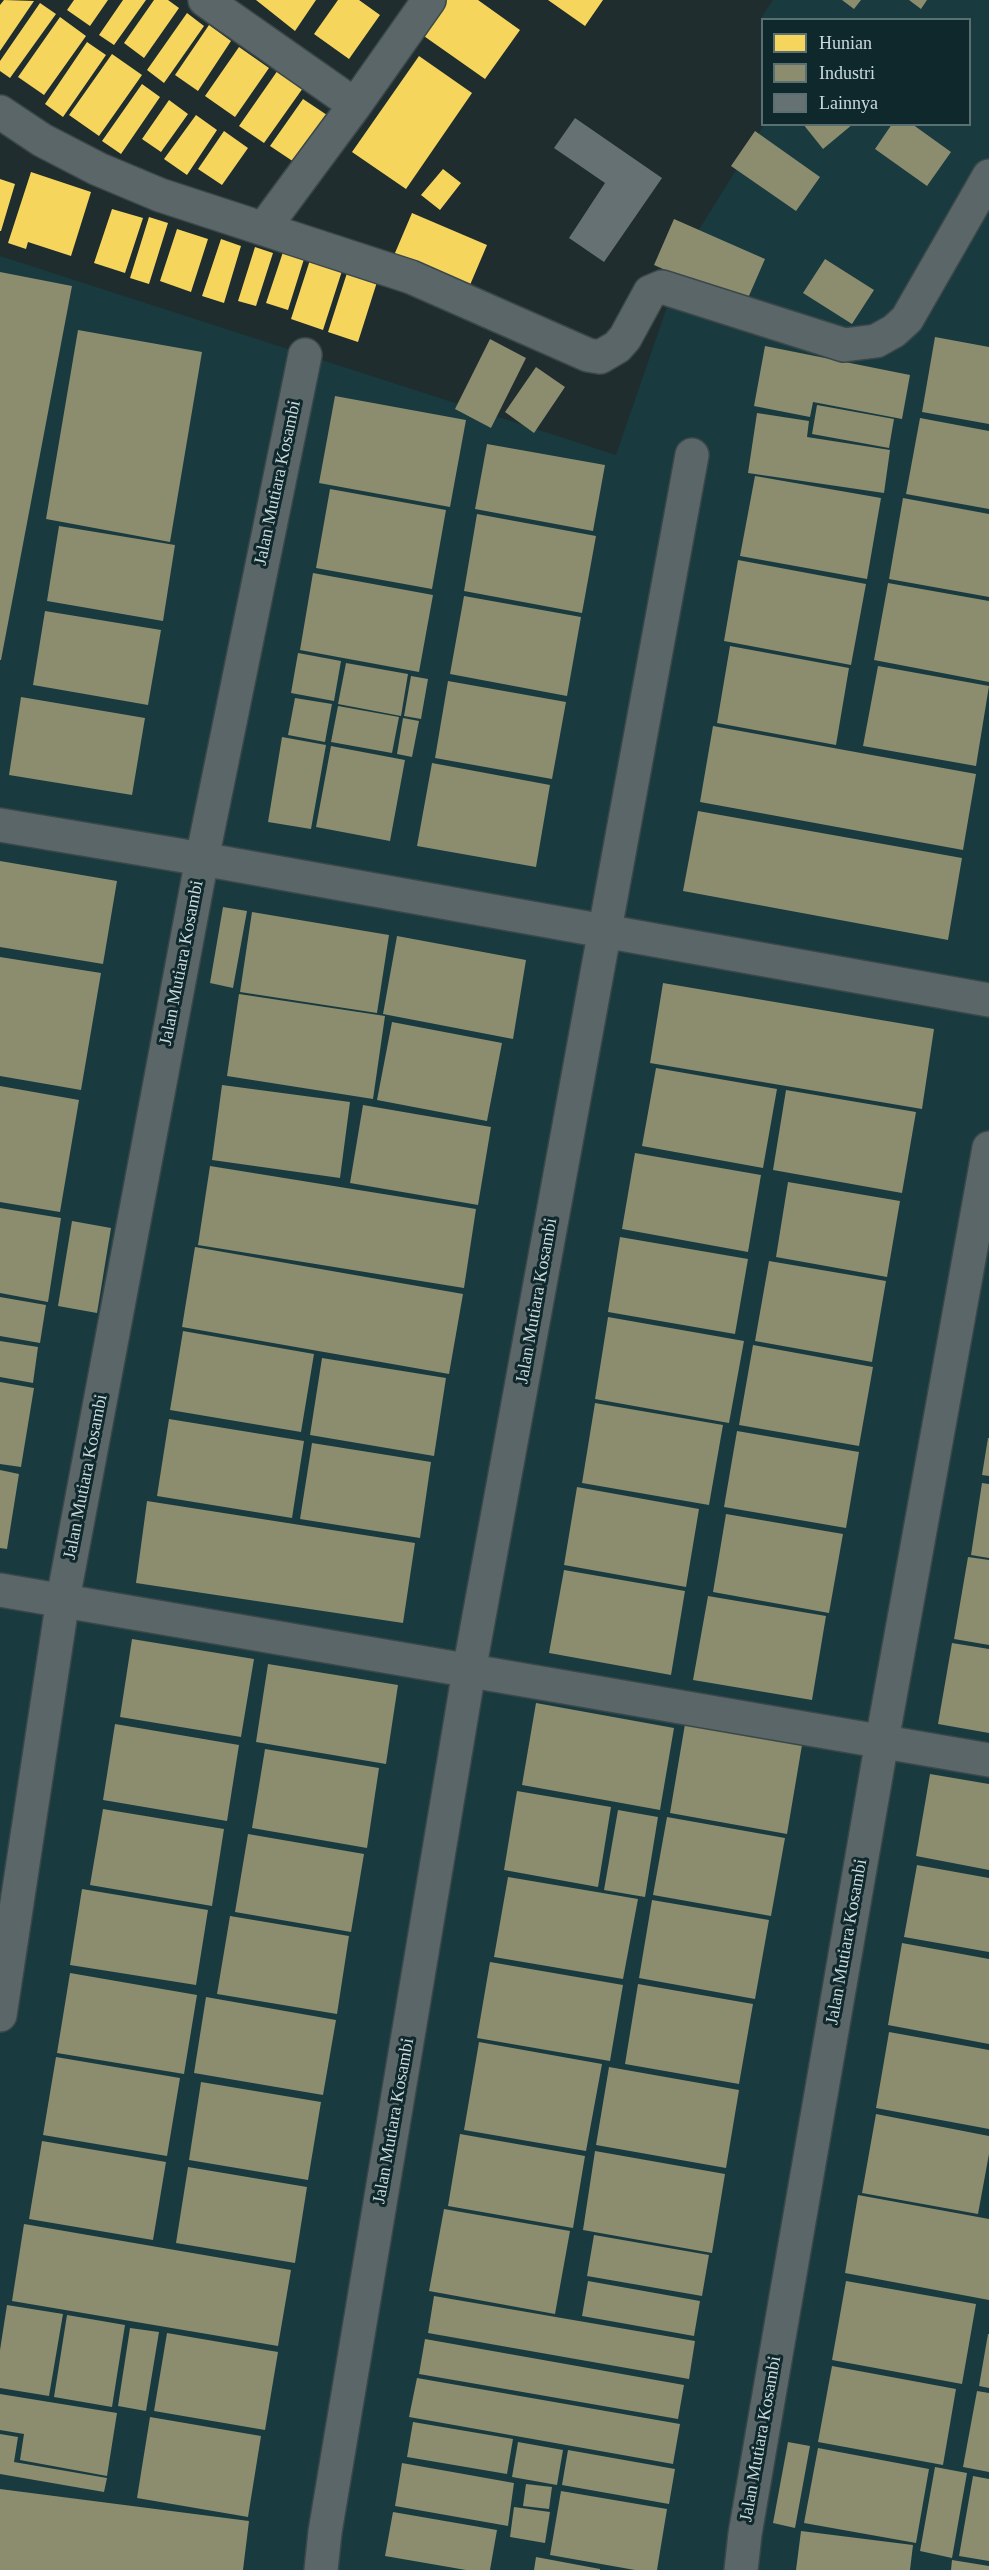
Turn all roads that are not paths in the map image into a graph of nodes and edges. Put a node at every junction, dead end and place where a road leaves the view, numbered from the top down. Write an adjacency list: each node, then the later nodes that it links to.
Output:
1 (205, 0): 3 (street)
2 (429, 0): 3 (street)
3 (355, 105): 6 (street)
4 (0, 112): 6 (street)
5 (989, 176): 6 (street)
6 (264, 228)
7 (305, 355): 10 (street, Jalan Mutiara Kosambi)
8 (692, 455): 11 (street, Jalan Mutiara Kosambi)
9 (0, 825): 10 (street, Jalan Mutiara Kosambi)
10 (201, 859): 11 (street, Jalan Mutiara Kosambi); 15 (street, Jalan Mutiara Kosambi)
11 (604, 930): 12 (street, Jalan Mutiara Kosambi); 16 (street, Jalan Mutiara Kosambi)
12 (989, 1000)
13 (989, 1148): 17 (street, Jalan Mutiara Kosambi)
14 (0, 1590): 15 (street)
15 (63, 1599): 16 (street); 19 (street, Jalan Mutiara Kosambi)
16 (469, 1671): 17 (street); 20 (street, Jalan Mutiara Kosambi)
17 (882, 1741): 18 (street); 21 (street, Jalan Mutiara Kosambi)
18 (989, 1760)
19 (0, 2015)
20 (321, 2570)
21 (741, 2570)

